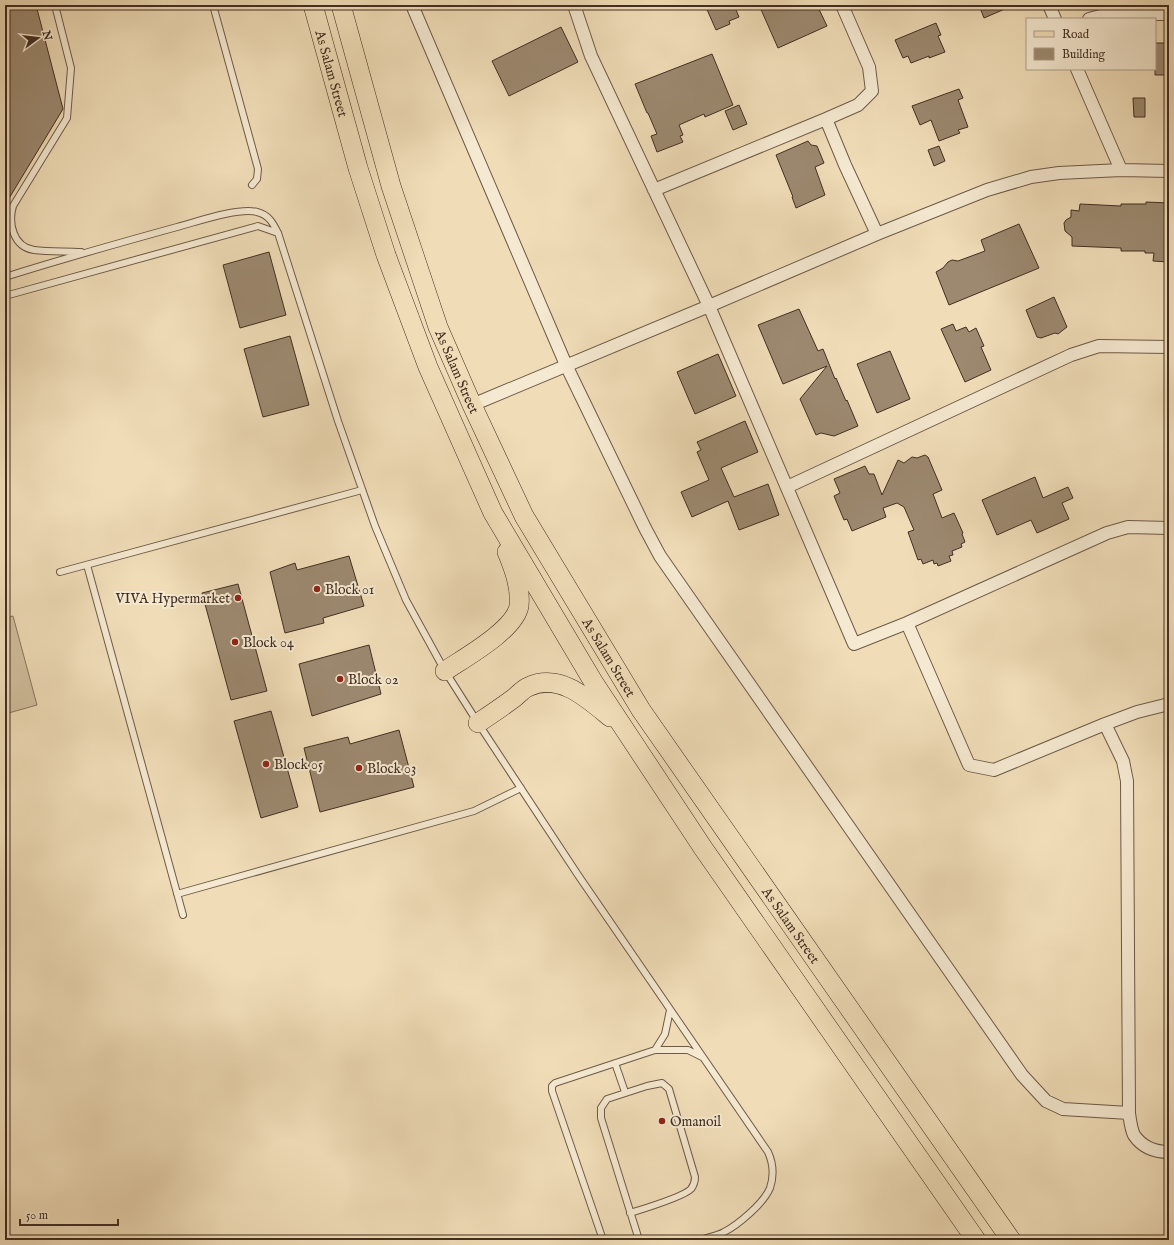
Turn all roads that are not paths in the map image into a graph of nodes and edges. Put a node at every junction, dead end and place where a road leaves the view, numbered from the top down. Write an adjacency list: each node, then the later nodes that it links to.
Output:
1 (55, 5): 20 (lane)
2 (213, 5): 16 (lane)
3 (313, 5): 29 (main road, As Salam Street)
4 (341, 5): 26 (main road, As Salam Street)
5 (412, 5): 25 (street)
6 (574, 5): 17 (street)
7 (842, 5): 13 (street)
8 (1049, 5): 10 (street)
9 (1169, 14): 11 (street)
10 (1055, 18)
11 (1093, 18)
12 (1077, 70): 14 (street)
13 (826, 120): 17 (street); 19 (street)
14 (1121, 170): 15 (street); 19 (street)
15 (1169, 171)
16 (252, 185)
17 (654, 190): 23 (street)
18 (278, 233): 20 (lane); 22 (lane); 28 (lane)
19 (877, 234): 23 (street)
20 (87, 252): 21 (lane)
21 (5, 277)
22 (5, 296)
23 (709, 306): 25 (street); 27 (street)
24 (1169, 347): 27 (street)
25 (566, 365): 26 (street); 47 (street)
26 (472, 405): 54 (main road, As Salam Street)
27 (787, 487): 33 (street)
28 (362, 490): 31 (lane); 34 (lane)
29 (493, 513): 34 (main road); 38 (main road, As Salam Street)
30 (1169, 528): 33 (street)
31 (87, 565): 32 (lane); 40 (lane)
32 (60, 572)
33 (907, 622): 37 (street)
34 (445, 671): 36 (lane)
35 (1169, 704): 37 (street)
36 (478, 723): 38 (main road); 39 (lane)
37 (1105, 724): 47 (street)
38 (624, 728): 53 (main road, As Salam Street)
39 (521, 788): 40 (lane); 42 (lane)
40 (177, 894): 41 (lane)
41 (183, 915)
42 (670, 1010): 43 (lane); 44 (lane)
43 (655, 1050): 44 (lane); 45 (lane)
44 (702, 1057): 52 (lane)
45 (615, 1063): 46 (lane); 50 (lane)
46 (625, 1092): 49 (lane); 49 (lane)
47 (1128, 1113): 48 (street)
48 (1169, 1152)
49 (630, 1213): 51 (lane)
50 (603, 1240)
51 (639, 1240)
52 (700, 1240)
53 (976, 1240)
54 (1011, 1240)

